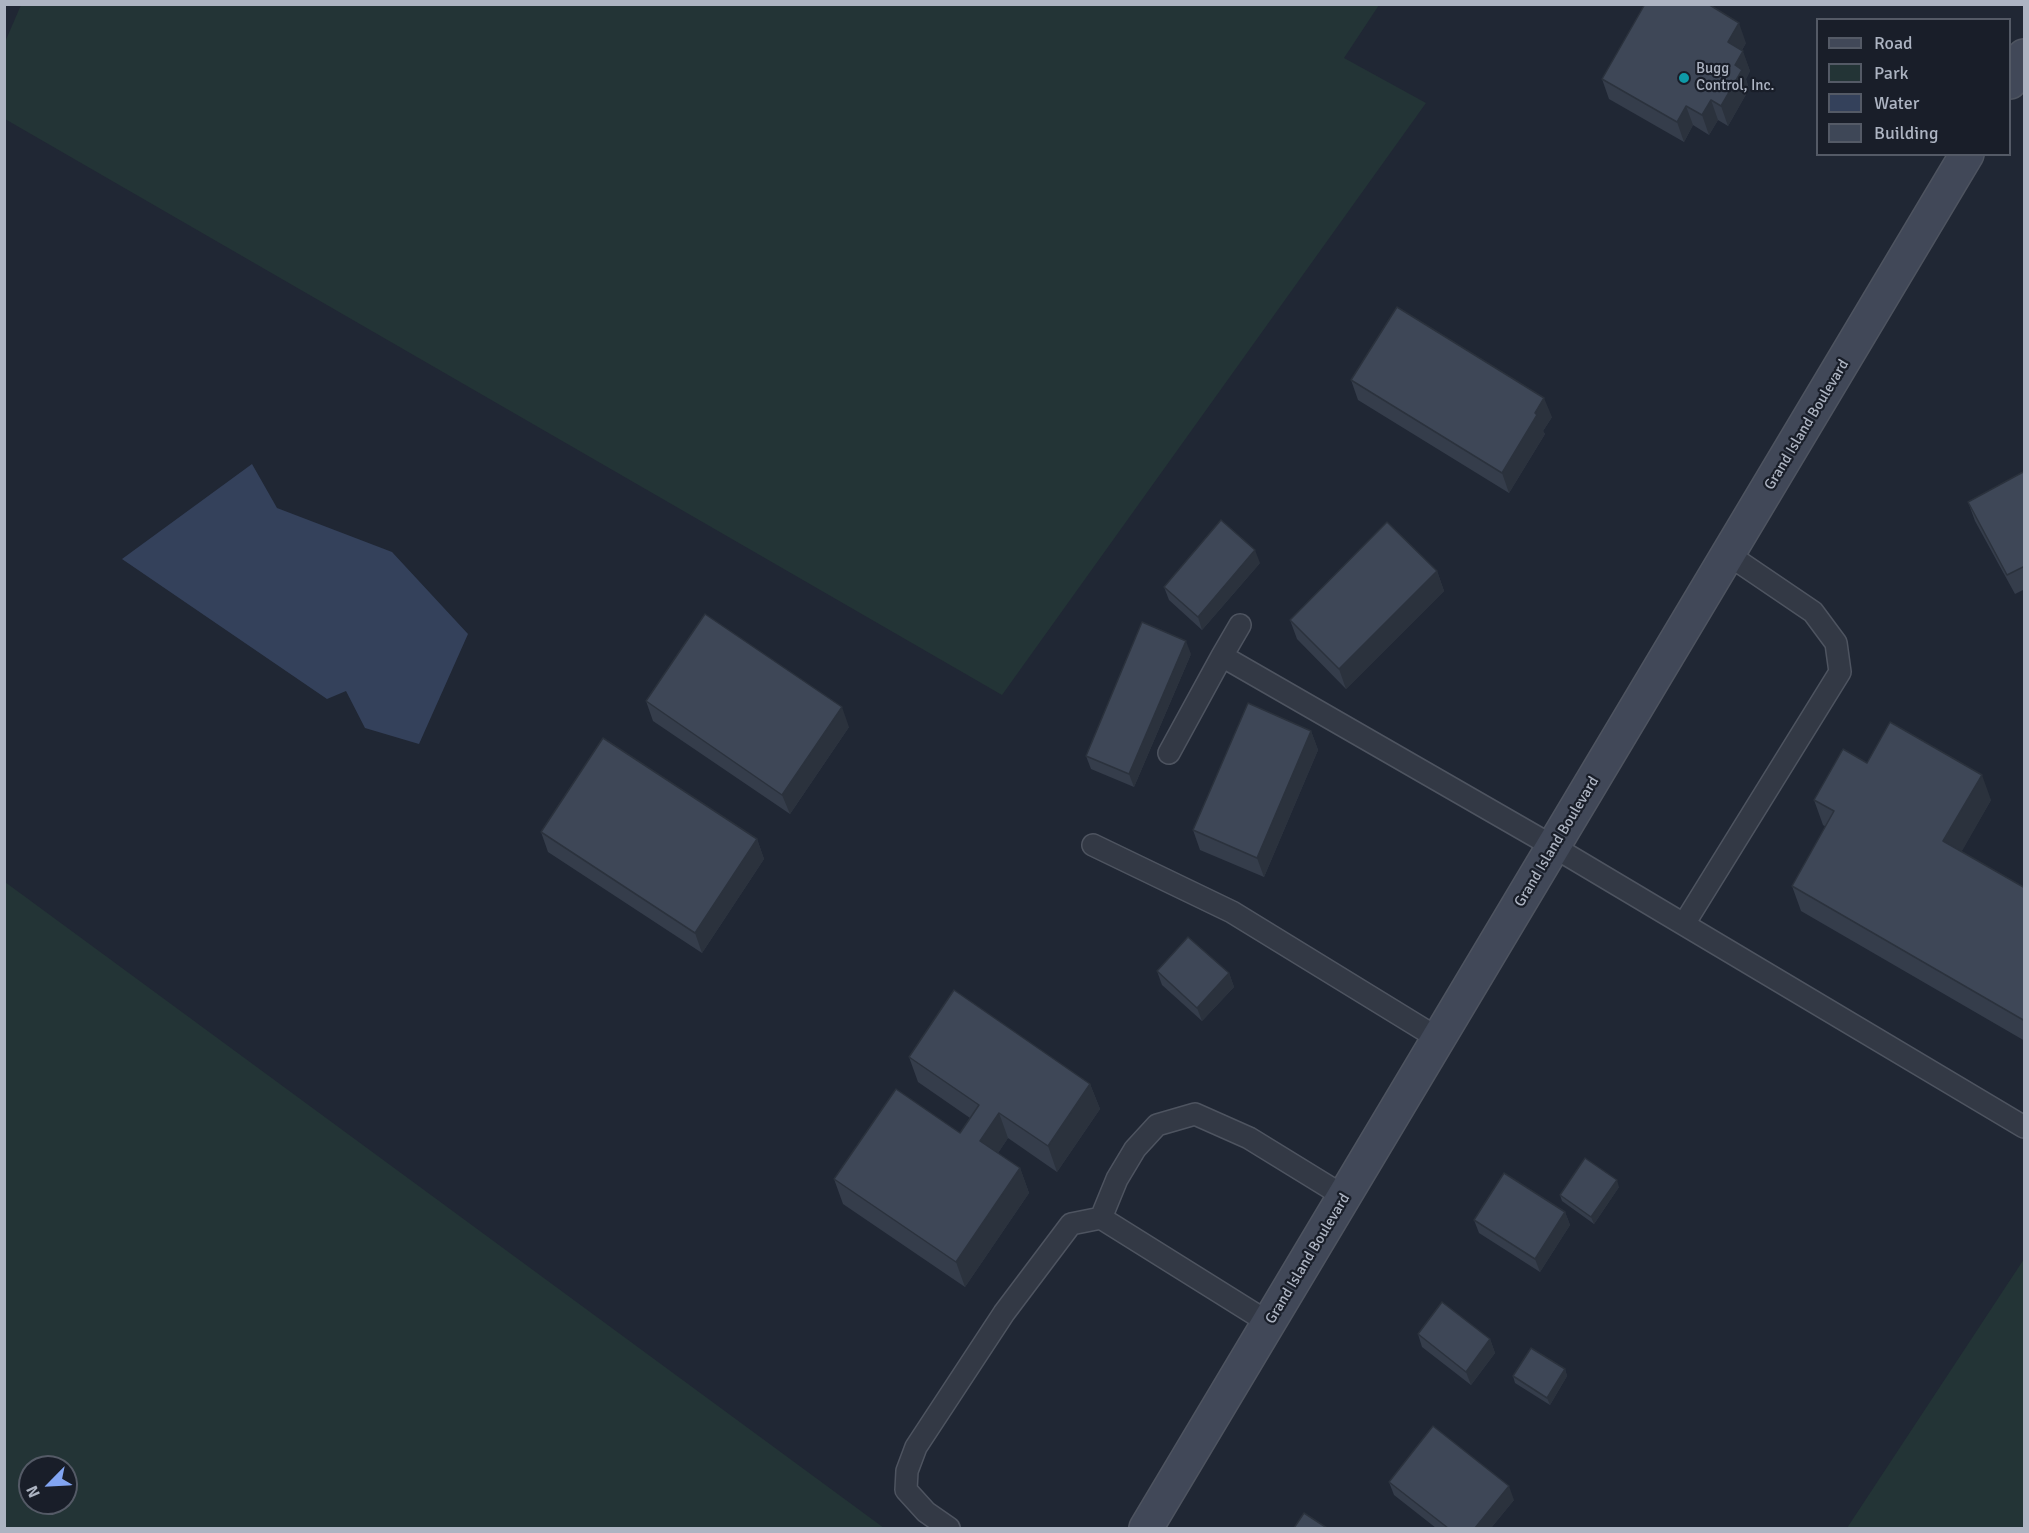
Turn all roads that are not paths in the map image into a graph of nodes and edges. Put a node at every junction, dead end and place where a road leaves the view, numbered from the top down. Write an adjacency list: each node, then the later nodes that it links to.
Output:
1 (2025, 56): 2 (main road)
2 (2011, 80)
3 (1966, 156): 4 (main road, Grand Island Boulevard)
4 (1729, 555): 9 (main road, Grand Island Boulevard); 10 (lane)
5 (1240, 625): 6 (lane)
6 (1221, 656): 7 (lane); 9 (lane)
7 (1169, 753)
8 (1093, 845): 11 (lane)
9 (1554, 847): 10 (lane); 11 (main road, Grand Island Boulevard)
10 (1684, 924): 12 (lane)
11 (1439, 1039): 13 (main road, Grand Island Boulevard)
12 (2025, 1126)
13 (1345, 1197): 14 (lane); 15 (main road, Grand Island Boulevard)
14 (1101, 1218): 15 (lane); 16 (lane)
15 (1269, 1323): 17 (main road, Grand Island Boulevard)
16 (949, 1528)
17 (1146, 1528)

